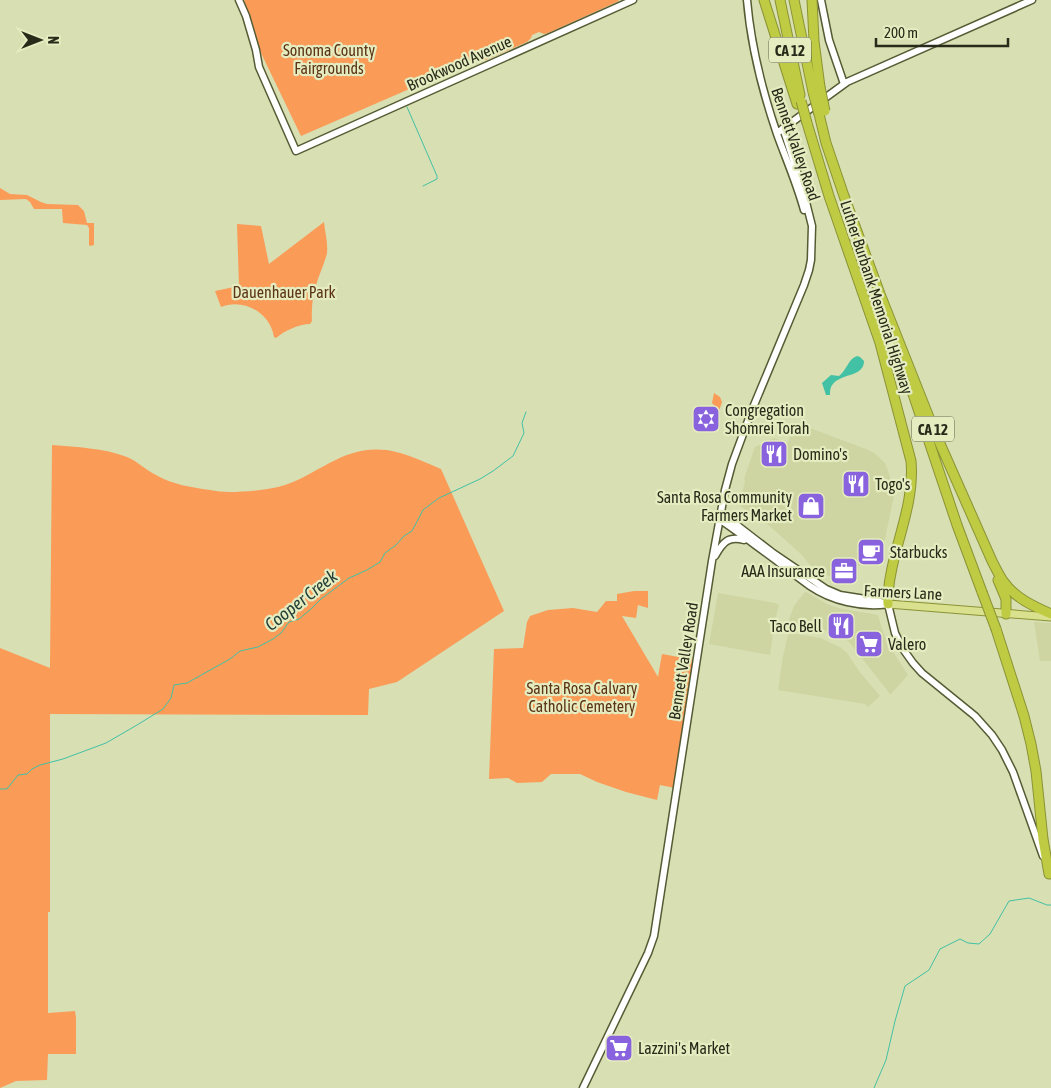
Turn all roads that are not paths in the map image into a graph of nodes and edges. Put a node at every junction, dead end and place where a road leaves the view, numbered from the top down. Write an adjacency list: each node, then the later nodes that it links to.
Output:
1 (239, 0): 2 (street, Brookwood Avenue)
2 (633, 0)
3 (747, 0): 14 (street, Bennett Valley Road)
4 (764, 0): 12 (highway)
5 (780, 0): 12 (highway, Luther Burbank Memorial Highway / CA 12)
6 (794, 0): 11 (highway, Luther Burbank Memorial Highway / CA 12)
7 (812, 0): 11 (highway)
8 (821, 0): 10 (street)
9 (1032, 0): 10 (street)
10 (844, 84): 13 (street)
11 (817, 89): 16 (highway, Luther Burbank Memorial Highway / CA 12, bridge)
12 (799, 102): 21 (highway, Luther Burbank Memorial Highway / CA 12, bridge)
13 (783, 128): 14 (street); 15 (street, Bennett Valley Road)
14 (777, 133): 15 (street, Bennett Valley Road)
15 (811, 237): 17 (street, Bennett Valley Road)
16 (880, 294): 19 (highway, CA 12); 24 (highway, bridge)
17 (719, 520): 18 (street, Farmers Lane); 20 (street, Bennett Valley Road); 21 (street)
18 (751, 542): 20 (street); 21 (street, Farmers Lane)
19 (992, 560): 22 (highway); 23 (highway, CA 12)
20 (712, 561): 25 (street, Bennett Valley Road)
21 (888, 604): 22 (main road, Farmers Lane / CA 12); 24 (street)
22 (1006, 614): 23 (main road, Farmers Lane / CA 12)
23 (1051, 615)
24 (1050, 876)
25 (583, 1088)

